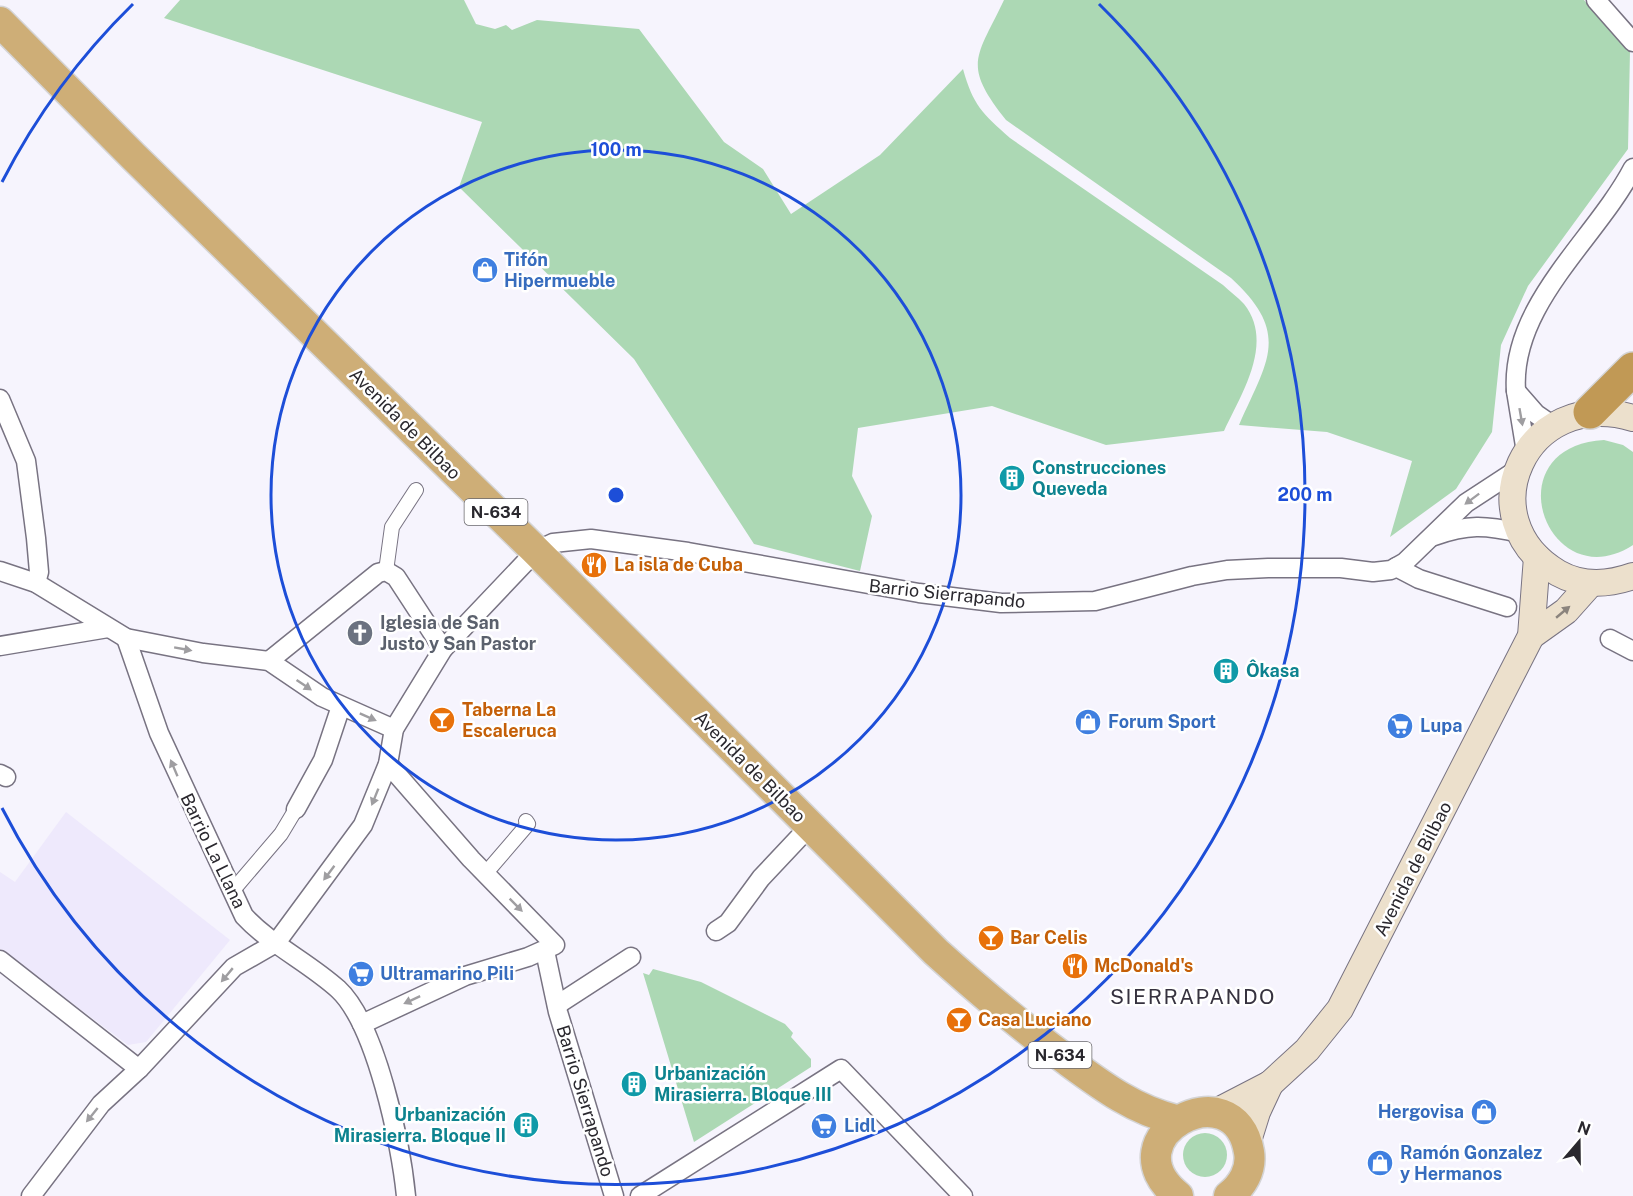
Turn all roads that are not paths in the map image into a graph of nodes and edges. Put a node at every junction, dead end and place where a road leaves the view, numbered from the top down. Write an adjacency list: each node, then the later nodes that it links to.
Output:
1 (1596, 0): 3 (street)
2 (0, 21): 14 (highway, Avenida de Bilbao / N-634)
3 (1633, 42)
4 (1633, 168): 6 (street)
5 (1633, 369): 8 (highway)
6 (1516, 390): 9 (street); 10 (street, one-way to 10)
7 (0, 399): 20 (street)
8 (1617, 408): 9 (main road)
9 (1552, 425): 10 (main road)
10 (1522, 460): 12 (main road); 13 (street, one-way to 13)
11 (416, 490): 18 (street)
12 (1520, 532): 13 (street); 15 (main road)
13 (1432, 537): 16 (street)
14 (536, 551): 16 (street, Barrio Sierrapando); 28 (street); 36 (highway, Avenida de Bilbao / N-634)
15 (1537, 557): 21 (main road); 24 (main road)
16 (1396, 567): 22 (street)
17 (0, 571): 20 (street)
18 (386, 571): 28 (street); 30 (street)
19 (1629, 581): 21 (main road)
20 (36, 583): 23 (street)
21 (1591, 583): 24 (main road, one-way to 21)
22 (1507, 607)
23 (108, 628): 25 (street); 27 (street)
24 (1531, 636): 47 (main road, Avenida de Bilbao)
25 (126, 638): 30 (street, one-way to 30); 38 (street, Barrio La Llana, one-way to 25)
26 (1610, 639): 29 (street)
27 (0, 646)
28 (444, 649): 32 (street)
29 (1633, 651)
30 (269, 661): 31 (street, one-way to 31)
31 (341, 706): 32 (street, one-way to 32); 34 (street)
32 (394, 729): 33 (street)
33 (388, 764): 37 (street); 40 (street, one-way to 40)
34 (296, 809): 38 (street)
35 (526, 821): 37 (street)
36 (809, 827): 39 (street, Avenida de Bilbao); 49 (highway, Avenida de Bilbao / N-634)
37 (485, 874): 41 (street, one-way to 41)
38 (234, 889): 40 (street, Barrio La Llana)
39 (716, 932)
40 (276, 943): 45 (street); 46 (street, one-way to 46)
41 (550, 948): 44 (street, Barrio Sierrapando); 45 (street, one-way to 45)
42 (631, 957): 44 (street, Barrio Sierrapando)
43 (0, 960): 46 (street)
44 (557, 1005): 55 (street, Barrio Sierrapando)
45 (362, 1024): 54 (street)
46 (139, 1069): 53 (street, one-way to 53)
47 (1270, 1084): 48 (main road); 50 (main road)
48 (1214, 1113): 49 (highway); 50 (highway)
49 (1168, 1130): 52 (highway)
50 (1247, 1144): 51 (highway)
51 (1239, 1191)
52 (1168, 1193)
53 (30, 1196)
54 (406, 1196)
55 (614, 1196)
56 (640, 1196): 57 (street)
57 (963, 1196)

